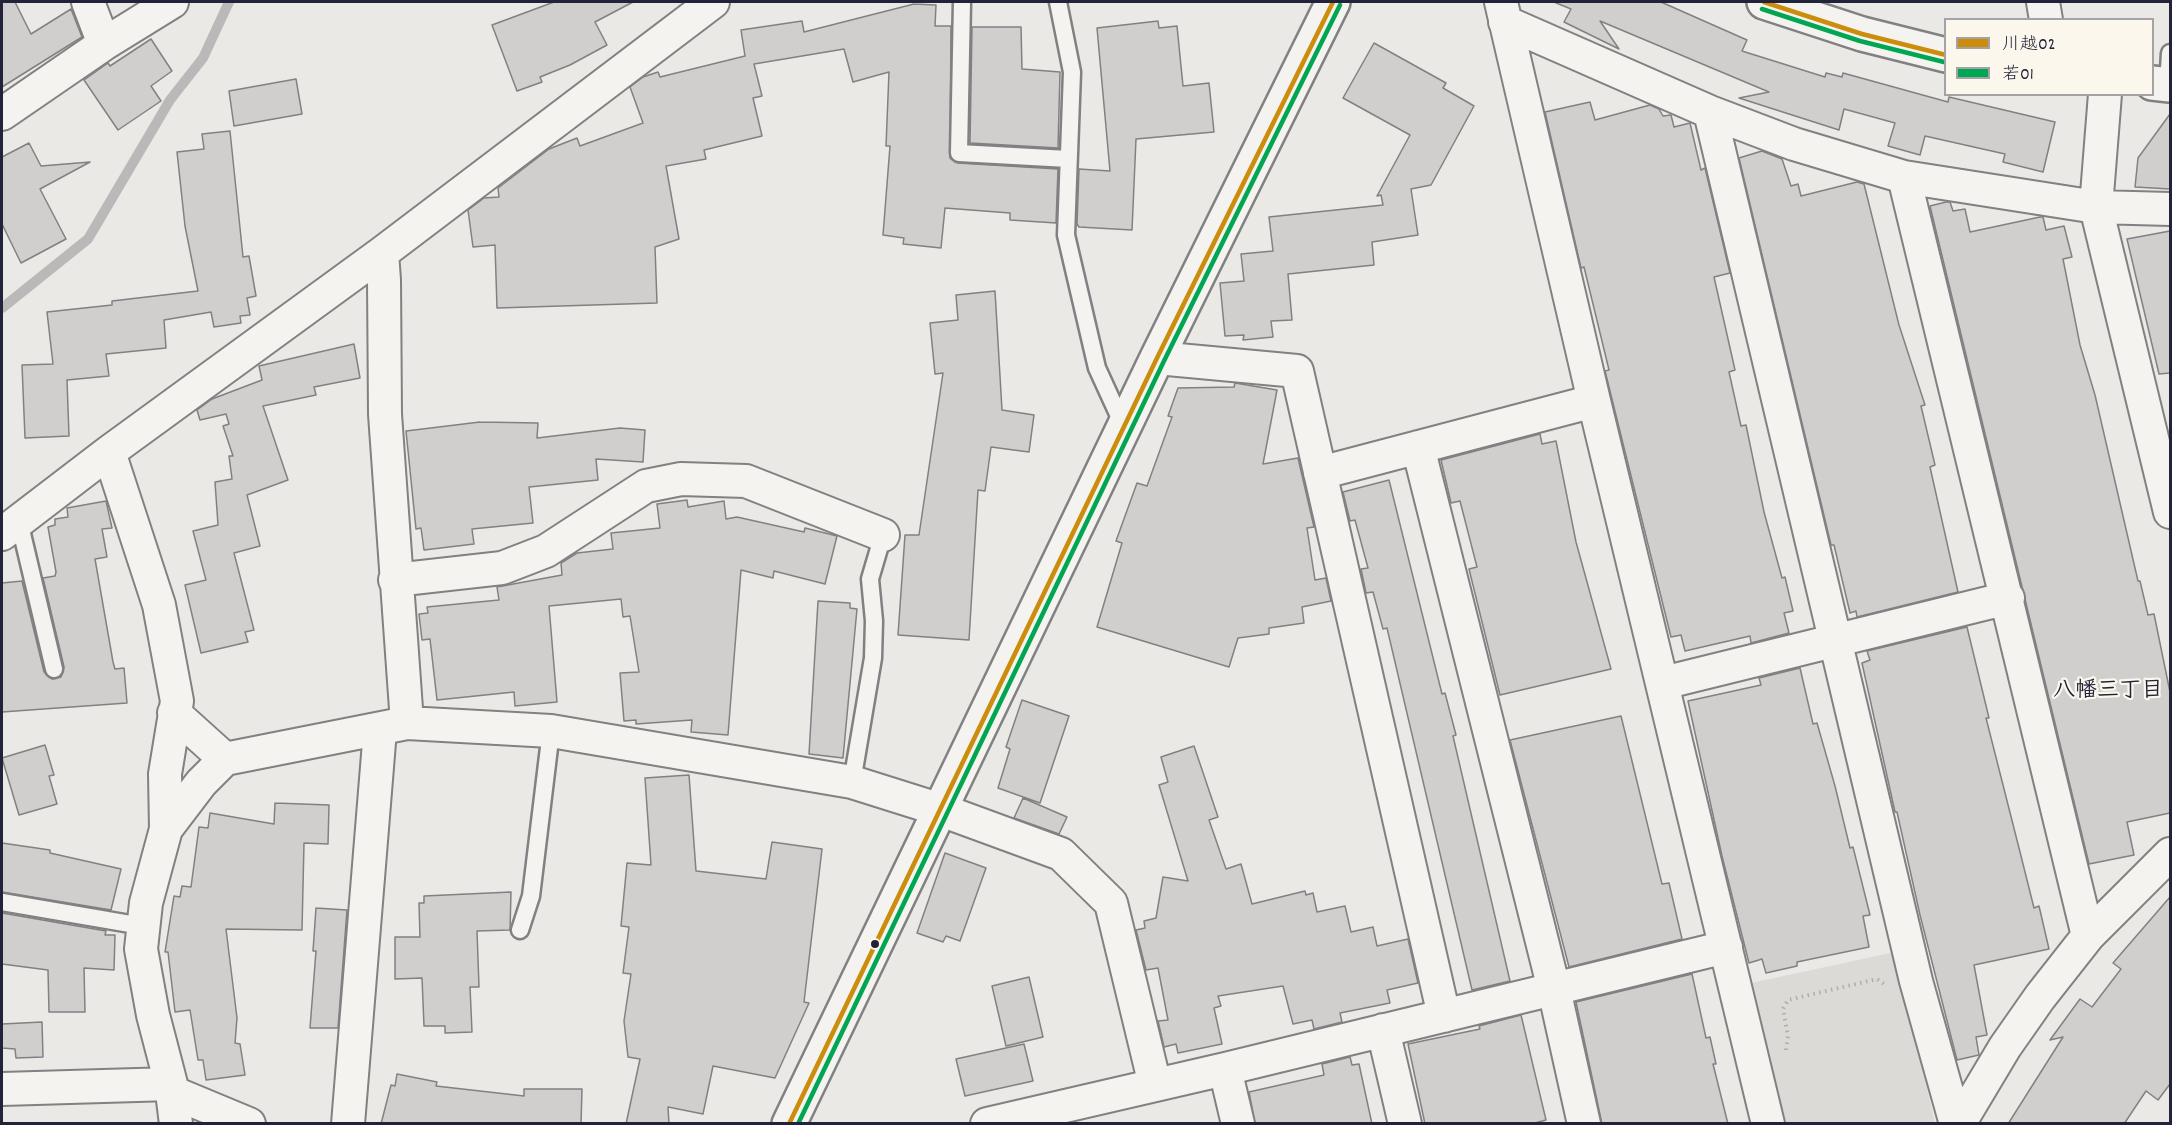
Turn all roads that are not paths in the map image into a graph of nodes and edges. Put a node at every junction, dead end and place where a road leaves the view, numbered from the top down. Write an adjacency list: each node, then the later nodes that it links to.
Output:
1 (88, 2): 11 (street)
2 (172, 2): 11 (street)
3 (713, 2): 20 (street)
4 (962, 2): 16 (lane)
5 (1058, 2): 16 (lane)
6 (1333, 2): 21 (street)
7 (1764, 2): 12 (street)
8 (2043, 2): 10 (street)
9 (1503, 12): 14 (street); 22 (street)
10 (2046, 18)
11 (104, 44): 15 (street)
12 (1944, 54)
13 (2104, 96): 18 (street)
14 (1710, 112): 17 (street); 32 (street)
15 (2, 114)
16 (1068, 159): 23 (lane)
17 (1904, 177): 18 (street); 31 (street)
18 (2096, 207): 19 (street); 27 (street)
19 (2170, 209)
20 (382, 253): 25 (street); 30 (street)
21 (1157, 358): 23 (street); 26 (street)
22 (1594, 401): 24 (street); 34 (street)
23 (1124, 428): 40 (street)
24 (1418, 447): 26 (street); 48 (street)
25 (109, 452): 28 (street); 35 (street)
26 (1320, 473): 49 (street)
27 (2170, 512)
28 (10, 528): 33 (lane)
29 (883, 535): 30 (street); 39 (lane)
30 (395, 580): 36 (street)
31 (2008, 598): 32 (street); 46 (street)
32 (1836, 640): 34 (street); 64 (street)
33 (54, 669)
34 (1663, 683): 47 (street)
35 (174, 713): 38 (street); 41 (street)
36 (394, 727): 37 (street); 38 (street); 57 (street)
37 (551, 731): 39 (street); 45 (lane)
38 (225, 759): 41 (street)
39 (852, 782): 40 (street)
40 (940, 810): 52 (street); 58 (street)
41 (166, 829): 44 (street)
42 (2170, 854): 46 (street)
43 (2, 903): 44 (lane)
44 (142, 926): 53 (street)
45 (520, 930)
46 (2088, 936): 64 (street)
47 (1726, 947): 48 (street); 63 (street)
48 (1554, 989): 49 (street); 62 (street)
49 (1444, 1016): 50 (street)
50 (1383, 1030): 51 (street); 61 (street)
51 (1225, 1069): 52 (street); 60 (street)
52 (1155, 1085): 59 (street)
53 (172, 1088): 54 (street); 55 (street); 56 (street)
54 (2, 1089)
55 (176, 1124)
56 (249, 1124)
57 (348, 1124)
58 (789, 1124)
59 (987, 1124)
60 (1238, 1124)
61 (1405, 1124)
62 (1584, 1124)
63 (1768, 1124)
64 (1958, 1124)

